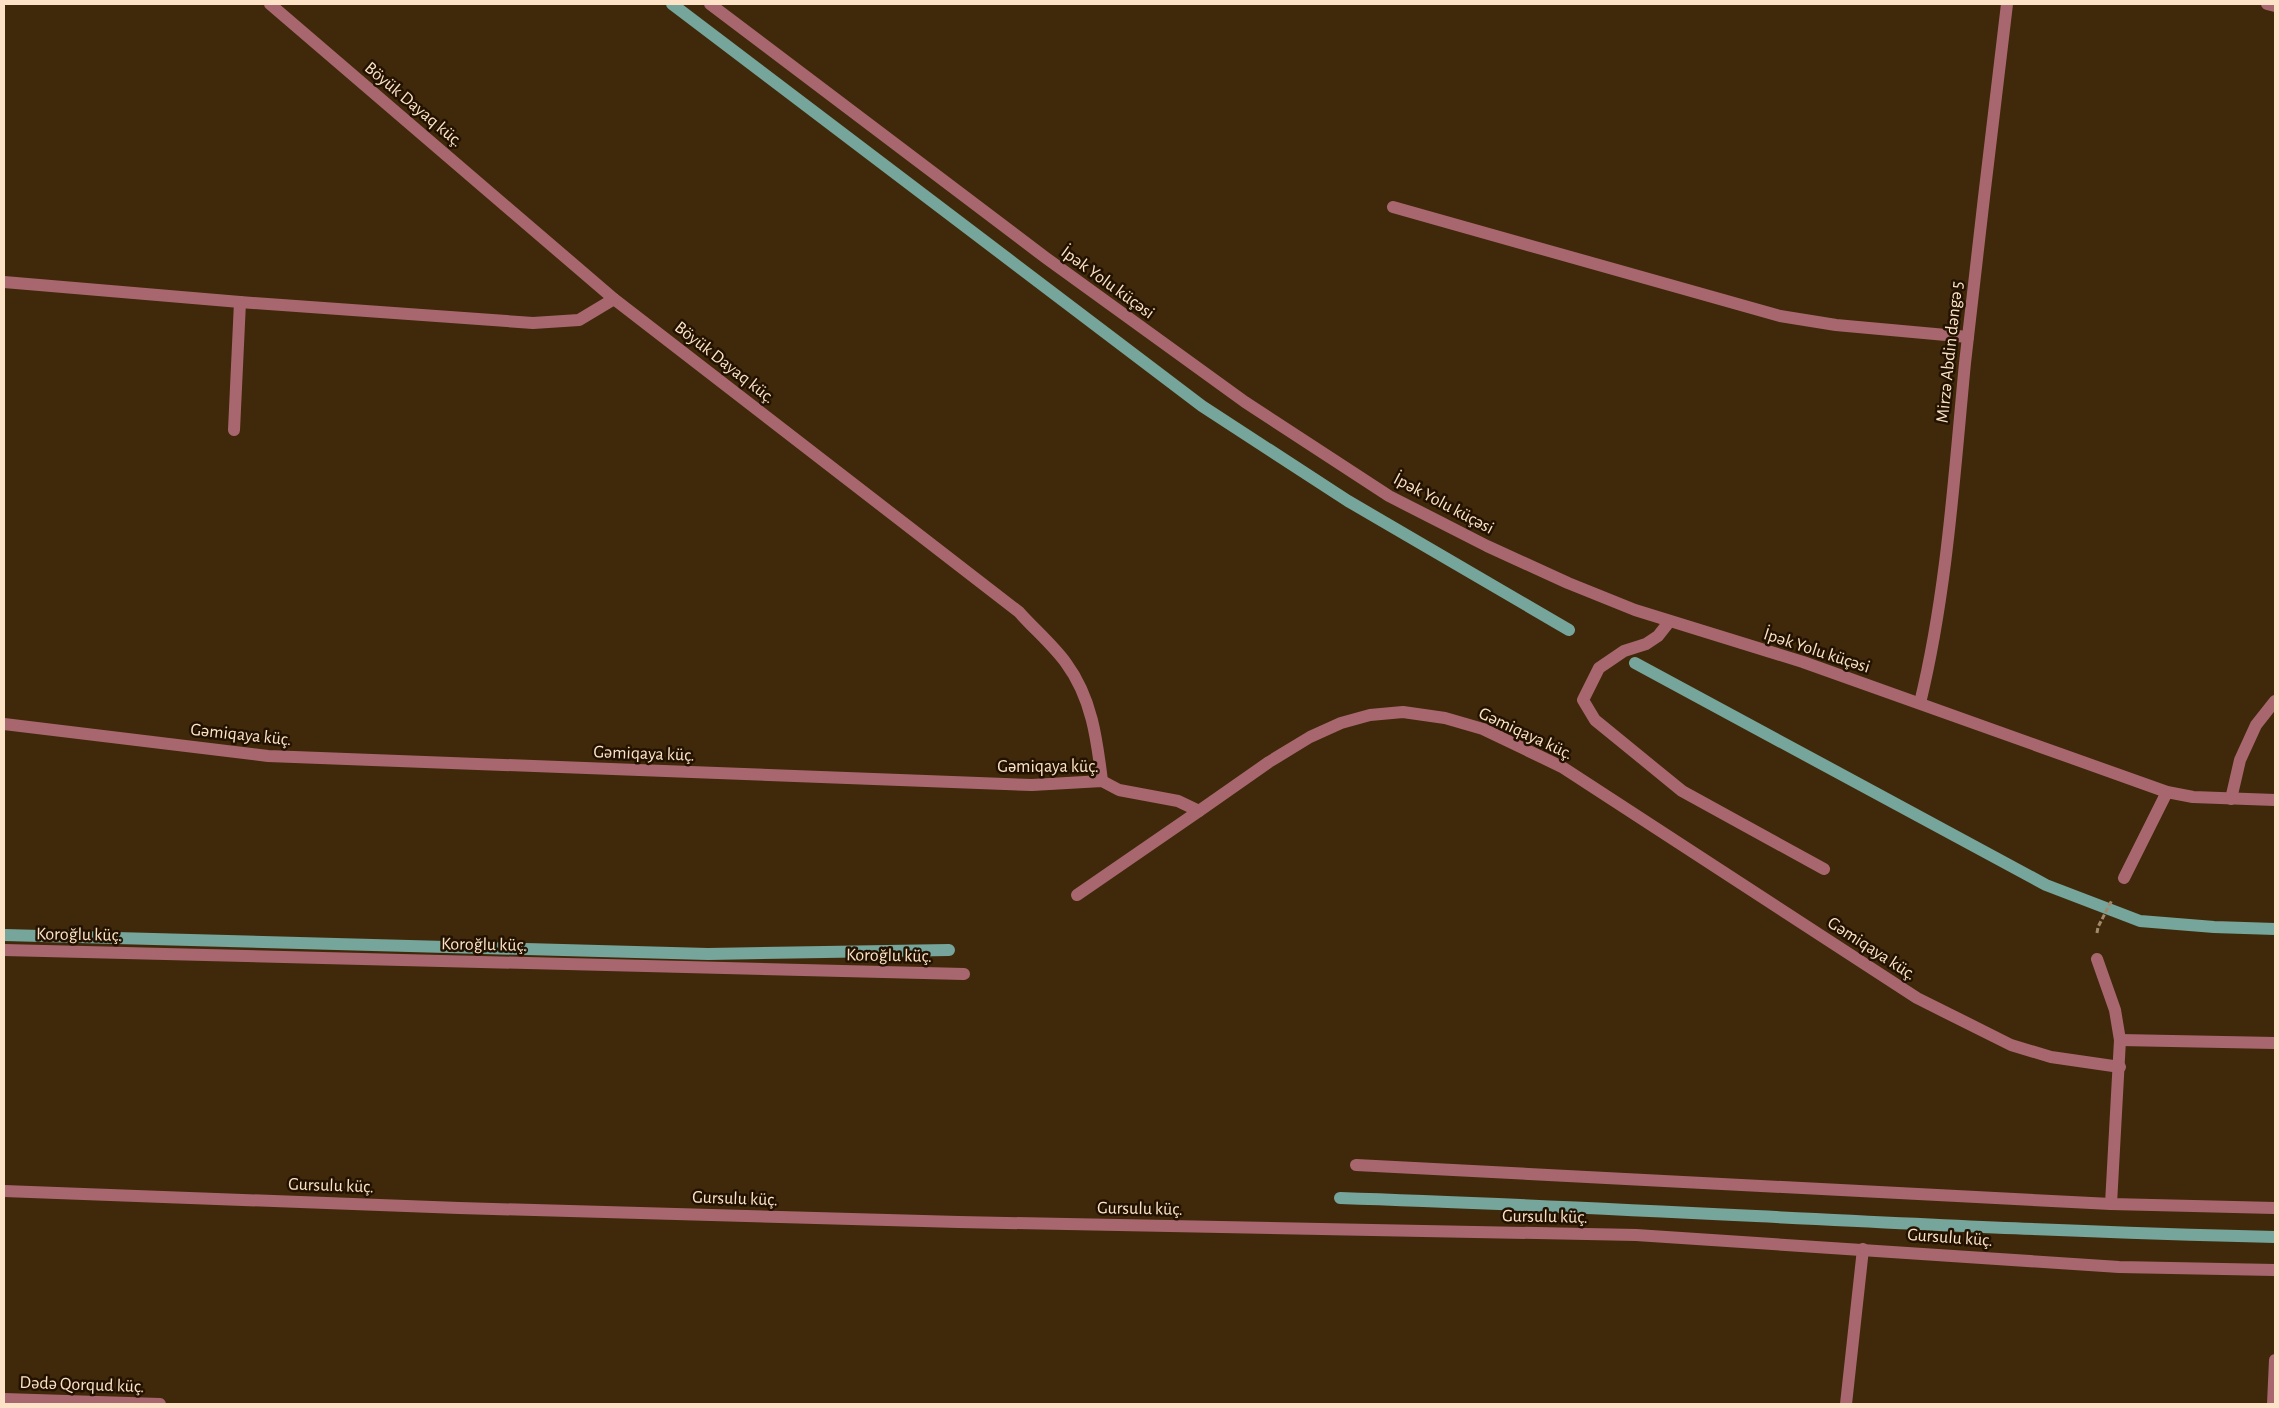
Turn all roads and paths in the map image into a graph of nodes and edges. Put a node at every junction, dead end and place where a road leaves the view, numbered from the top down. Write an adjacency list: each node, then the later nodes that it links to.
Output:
1 (270, 4): 8 (street, Böyük Dayaq küç.)
2 (710, 4): 12 (street, İpək Yolu küçəsi)
3 (2007, 4): 10 (street, Mirzə Abdin dəngə 5)
4 (2267, 4): 5 (street)
5 (2275, 6)
6 (1393, 207): 10 (street)
7 (4, 282): 9 (street)
8 (614, 299): 9 (street); 16 (street, Böyük Dayaq küç.)
9 (240, 302): 11 (street)
10 (1968, 337): 14 (street, Mirzə Abdin dəngə 5)
11 (234, 430)
12 (1670, 622): 14 (street, İpək Yolu küçəsi); 21 (street)
13 (2275, 701): 18 (street)
14 (1920, 703): 17 (street, İpək Yolu küçəsi)
15 (4, 724): 16 (street, Gəmiqaya küç.)
16 (1102, 781): 20 (street, Gəmiqaya küç.)
17 (2167, 792): 18 (street, İpək Yolu küçəsi); 22 (street)
18 (2231, 799): 19 (street, İpək Yolu küçəsi)
19 (2275, 800)
20 (1199, 811): 23 (street); 31 (street, Gəmiqaya küç.)
21 (1824, 869)
22 (2124, 878)
23 (1077, 895)
24 (2109, 906): 25 (path)
25 (2098, 927)
26 (4, 950): 28 (street, Koroğlu küç.)
27 (2097, 959): 29 (street)
28 (964, 974)
29 (2120, 1040): 30 (street); 31 (street)
30 (2275, 1044)
31 (2120, 1067): 34 (street)
32 (1356, 1165): 34 (street)
33 (4, 1191): 36 (street, Gursulu küç.)
34 (2112, 1204): 35 (street)
35 (2275, 1208)
36 (1863, 1249): 37 (street, Gursulu küç.); 41 (street)
37 (2275, 1270)
38 (2275, 1360): 42 (street)
39 (4, 1400): 40 (street, Dədə Qorqud küç.)
40 (160, 1404)
41 (1846, 1404)
42 (2273, 1404)

